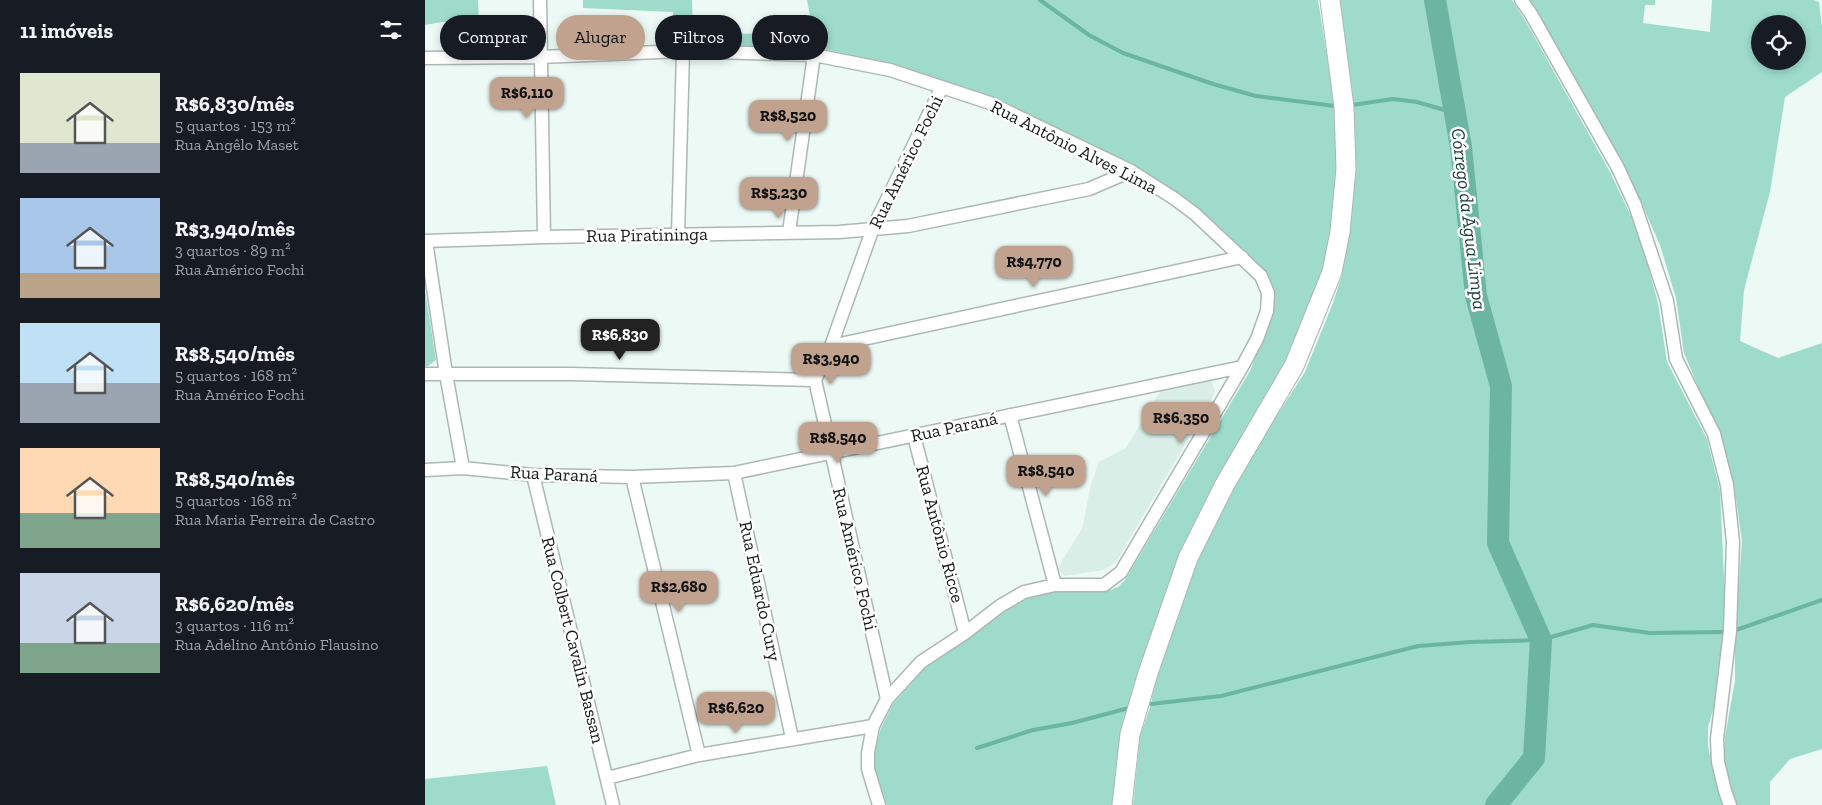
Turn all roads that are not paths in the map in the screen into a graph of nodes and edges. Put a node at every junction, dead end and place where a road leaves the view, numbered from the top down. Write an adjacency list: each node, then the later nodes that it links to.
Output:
1 (540, 0): 4 (street)
2 (1330, 0): 43 (main road)
3 (1521, 0): 44 (street)
4 (540, 15)
5 (655, 52): 6 (street, Rua Antônio Alves Lima)
6 (546, 57)
7 (425, 58): 8 (street, Rua Antônio Alves Lima)
8 (440, 58)
9 (828, 59): 13 (street, Rua Antônio Alves Lima)
10 (540, 60): 18 (street)
11 (683, 60): 17 (street)
12 (813, 60): 16 (street)
13 (942, 87): 14 (street, Rua Antônio Alves Lima); 15 (street, Rua Américo Fochi)
14 (1131, 171): 15 (street, Rua Piratininga); 20 (street, Rua Antônio Alves Lima)
15 (873, 228): 16 (street, Rua Piratininga); 21 (street, Rua Américo Fochi)
16 (789, 232): 17 (street, Rua Piratininga)
17 (677, 235): 18 (street, Rua Piratininga)
18 (544, 237): 19 (street, Rua Piratininga)
19 (425, 241): 24 (street)
20 (1242, 257): 21 (street); 22 (street, Rua Antônio Alves Lima)
21 (831, 346): 25 (street, Rua Américo Fochi)
22 (1242, 367): 26 (street, Rua Paraná); 34 (street, Rua Antônio Alves Lima)
23 (425, 374): 24 (street)
24 (446, 374): 25 (street); 29 (street)
25 (815, 380): 28 (street, Rua Américo Fochi)
26 (1010, 415): 27 (street, Rua Paraná); 34 (street)
27 (914, 436): 28 (street, Rua Paraná); 35 (street, Rua Antônio Ricce)
28 (831, 452): 31 (street, Rua Paraná); 36 (street, Rua Américo Fochi)
29 (463, 468): 30 (street, Rua Paraná); 32 (street, Rua Paraná)
30 (425, 470)
31 (734, 472): 33 (street, Rua Paraná); 38 (street, Rua Eduardo Cury)
32 (533, 475): 33 (street, Rua Paraná); 40 (street, Rua Colbert Cavalin Bassan)
33 (632, 477): 39 (street)
34 (1055, 585): 35 (street, Rua Antônio Alves Lima)
35 (965, 633): 36 (street, Rua Antônio Alves Lima)
36 (887, 699): 37 (street, Rua Antônio Alves Lima)
37 (873, 726): 38 (street); 42 (street, Rua Antônio Alves Lima)
38 (792, 738): 39 (street)
39 (699, 755): 40 (street)
40 (607, 778): 41 (street, Rua Colbert Cavalin Bassan)
41 (613, 805)
42 (879, 805)
43 (1122, 805)
44 (1731, 805)

